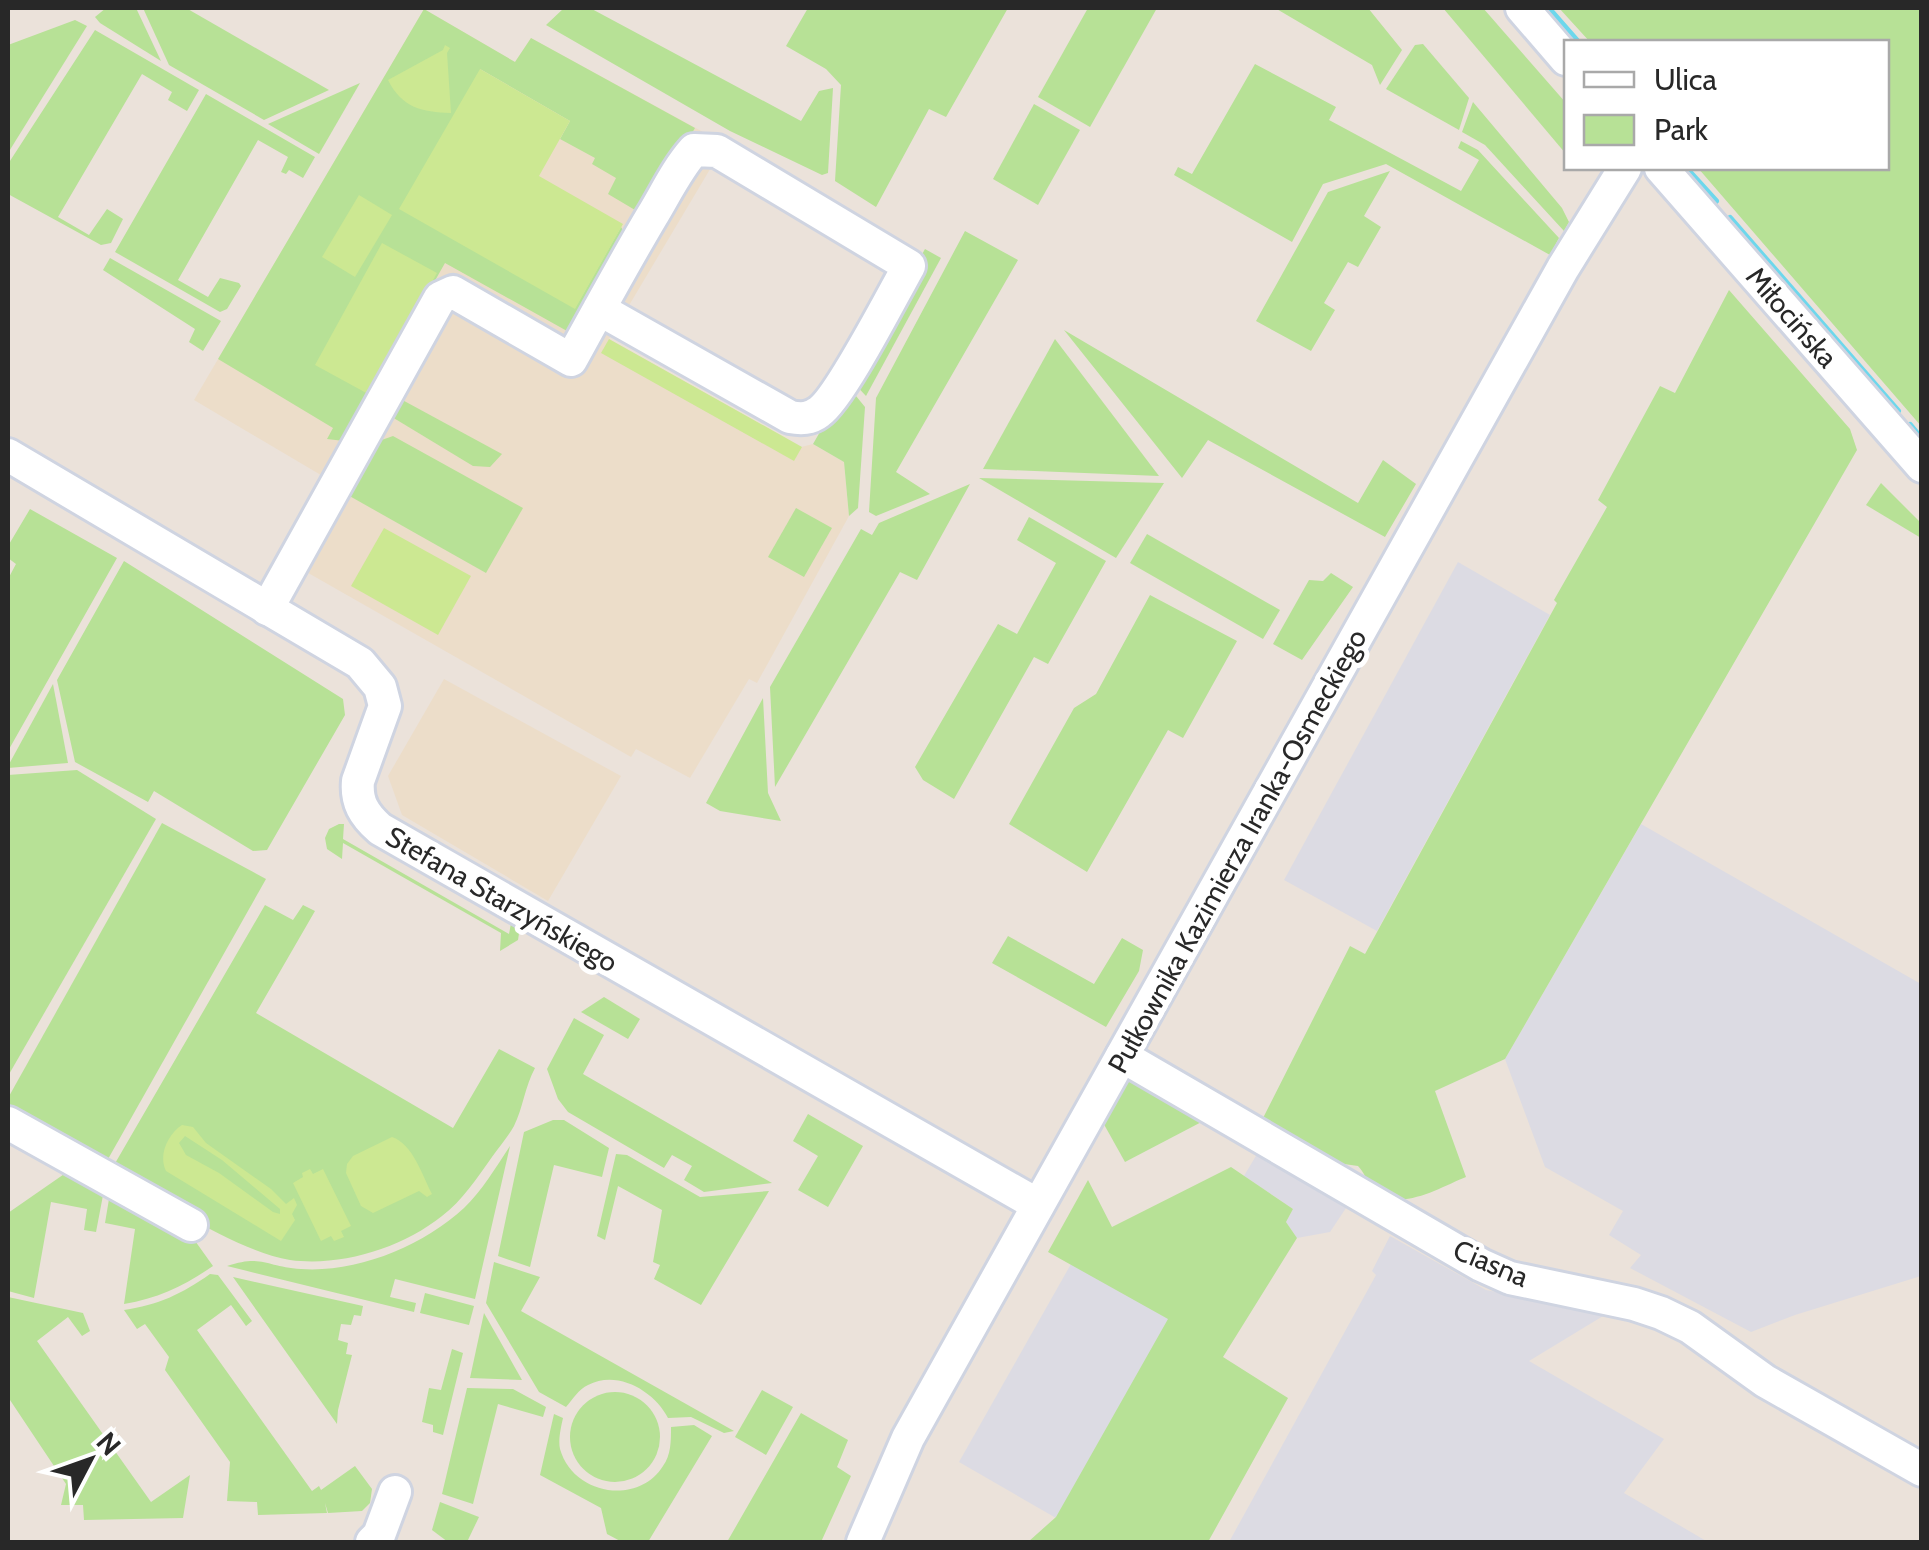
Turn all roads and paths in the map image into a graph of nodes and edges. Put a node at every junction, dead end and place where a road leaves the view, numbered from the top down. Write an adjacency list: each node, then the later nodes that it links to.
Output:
1 (1522, 8): 2 (street)
2 (1564, 57)
3 (1623, 170): 9 (street, Pułkownika Kazimierza Iranka-Osmeckiego)
4 (1663, 170): 7 (street, Miłocińska)
5 (599, 309): 5 (street); 8 (street)
6 (8, 455): 8 (street, Stefana Starzyńskiego)
7 (1922, 466)
8 (267, 609): 11 (street, Stefana Starzyńskiego)
9 (1122, 1056): 11 (street, Pułkownika Kazimierza Iranka-Osmeckiego); 13 (street, Ciasna)
10 (8, 1123): 12 (street)
11 (1038, 1205): 16 (street, Pułkownika Kazimierza Iranka-Osmeckiego)
12 (191, 1225)
13 (1922, 1470)
14 (395, 1492): 15 (street)
15 (372, 1542)
16 (863, 1542)

